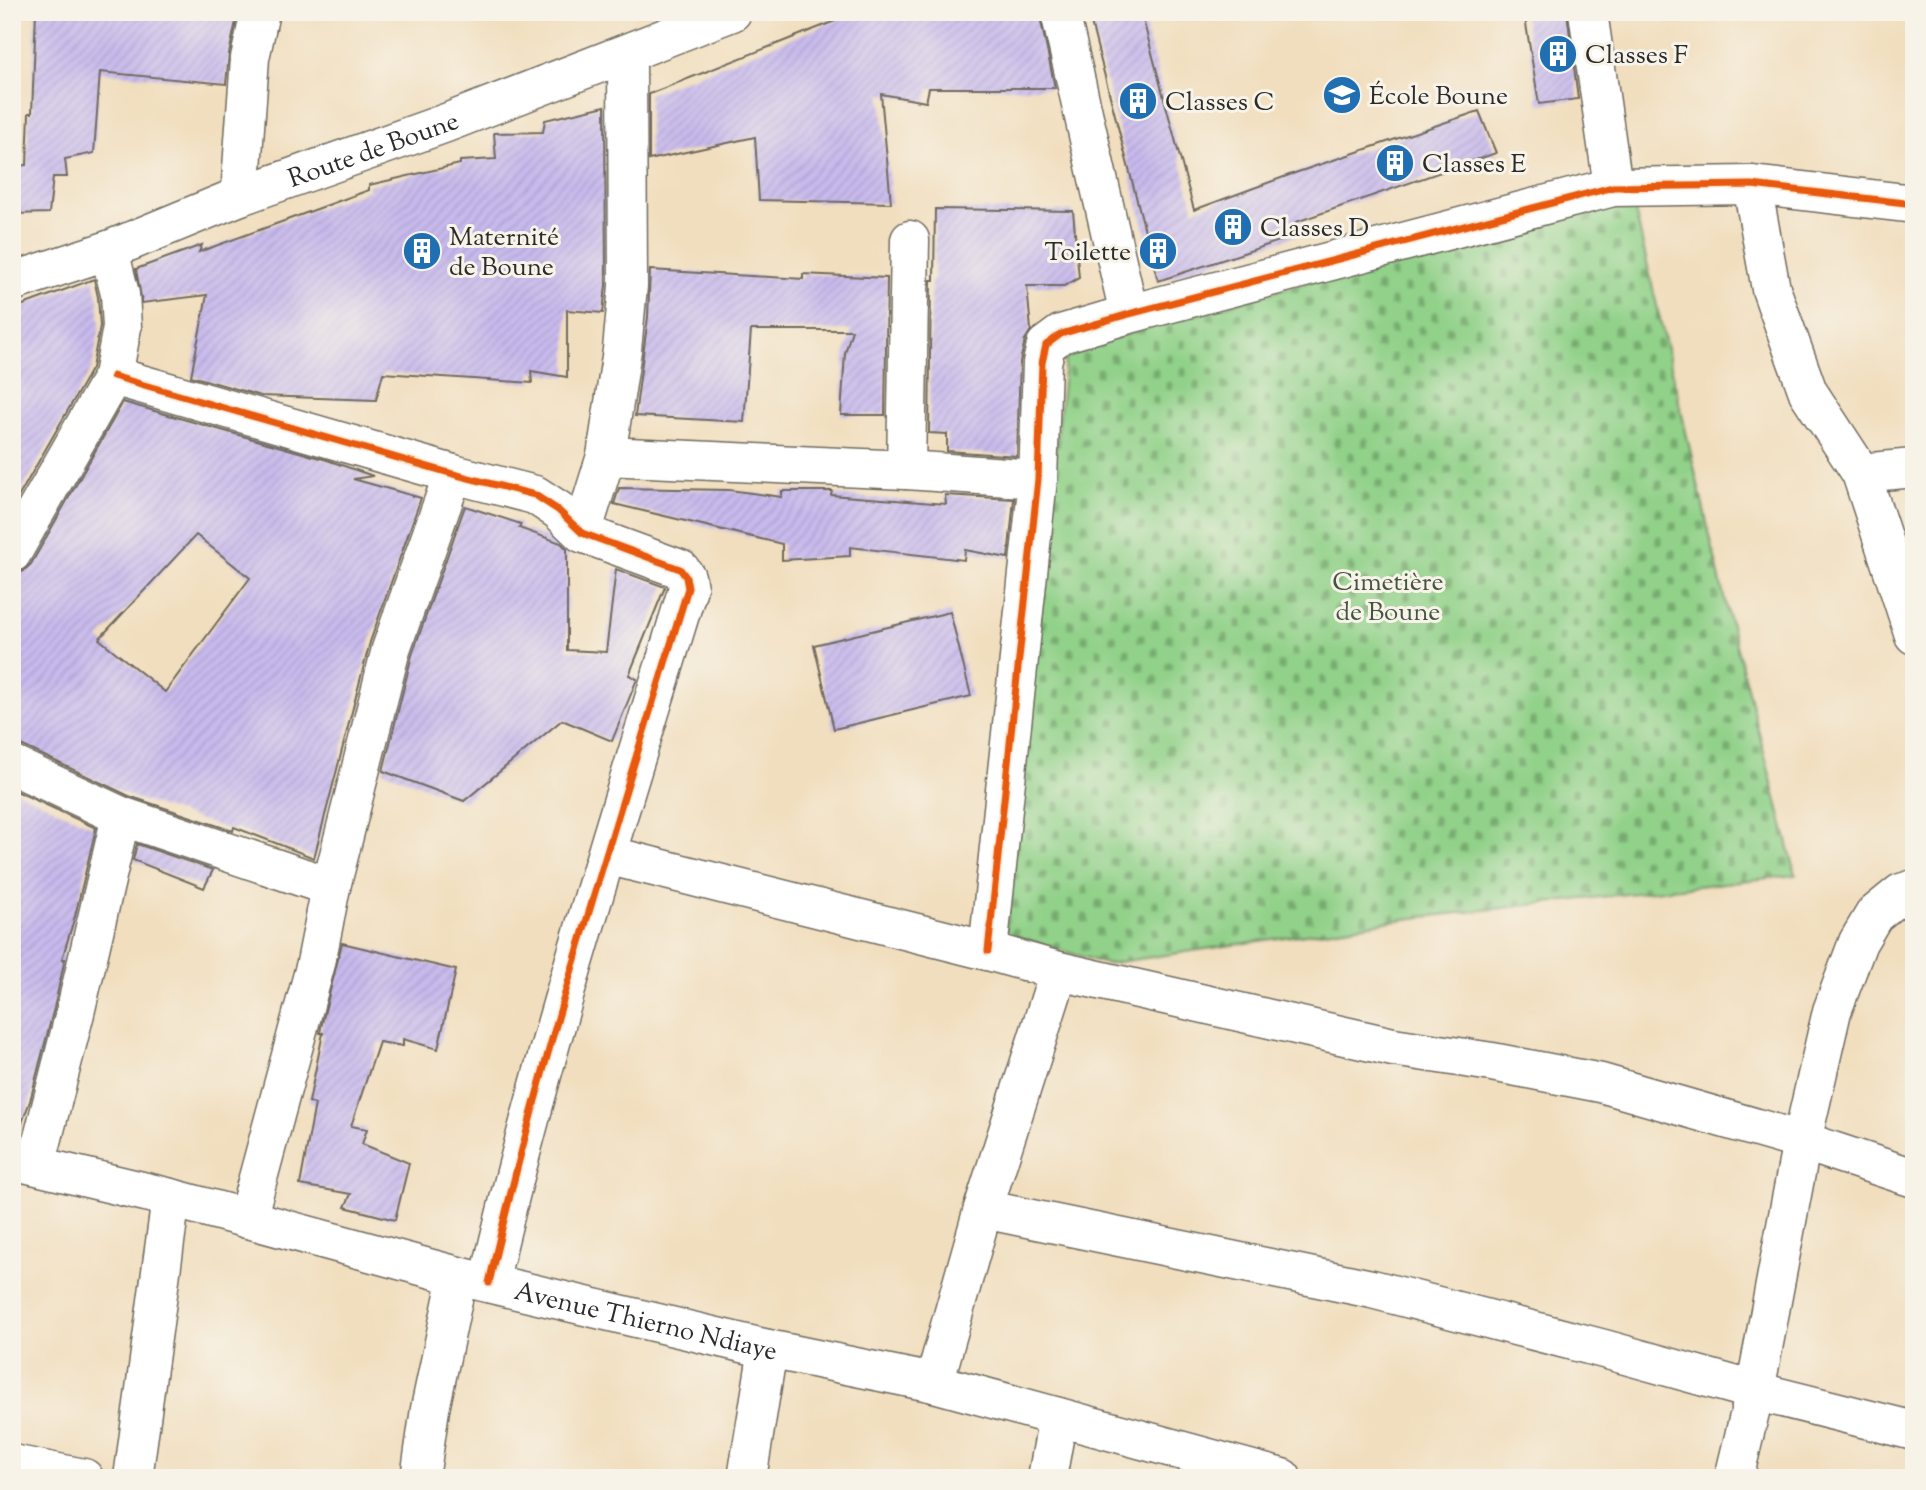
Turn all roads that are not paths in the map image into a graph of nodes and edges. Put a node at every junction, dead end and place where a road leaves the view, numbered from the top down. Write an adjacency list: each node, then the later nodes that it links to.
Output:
1 (260, 12): 8 (street)
2 (732, 12): 5 (street, Route de Boune)
3 (1060, 12): 13 (street)
4 (1588, 12): 7 (street)
5 (627, 54): 8 (street, Route de Boune); 15 (street)
6 (1752, 185): 7 (street); 9 (street); 18 (street)
7 (1613, 187): 13 (street)
8 (240, 196): 11 (street, Route de Boune)
9 (1914, 204)
10 (910, 240): 17 (street)
11 (109, 250): 12 (street, Route de Boune); 14 (street)
12 (12, 282)
13 (1129, 314): 20 (street)
14 (113, 376): 19 (street); 22 (street)
15 (606, 456): 17 (street); 21 (street)
16 (1914, 468): 18 (street)
17 (906, 470): 20 (street)
18 (1861, 473): 23 (street)
19 (453, 474): 21 (street); 27 (street)
20 (1038, 479): 29 (street)
21 (582, 533): 26 (street)
22 (12, 553)
23 (1914, 635)
24 (12, 765): 25 (street)
25 (121, 816): 27 (street); 32 (street)
26 (607, 855): 29 (street); 37 (street)
27 (331, 887): 36 (street)
28 (1914, 890): 31 (street)
29 (988, 951): 30 (street)
30 (1059, 971): 31 (street); 35 (street)
31 (1802, 1141): 33 (street); 40 (street)
32 (24, 1162): 34 (street, Avenue Thierno Ndiaye)
33 (1914, 1178)
34 (171, 1198): 36 (street, Avenue Thierno Ndiaye); 45 (street)
35 (983, 1209): 39 (street); 40 (street)
36 (247, 1219): 37 (street, Avenue Thierno Ndiaye)
37 (474, 1280): 38 (street, Avenue Thierno Ndiaye); 46 (street)
38 (768, 1349): 39 (street, Avenue Thierno Ndiaye); 47 (street)
39 (934, 1383): 41 (street, Avenue Thierno Ndiaye)
40 (1755, 1391): 42 (street); 50 (street)
41 (1058, 1417): 48 (street); 49 (street, Avenue Thierno Ndiaye)
42 (1914, 1431)
43 (12, 1464): 44 (street)
44 (85, 1478)
45 (133, 1478)
46 (420, 1478)
47 (747, 1478)
48 (1047, 1478)
49 (1282, 1478)
50 (1734, 1478)

